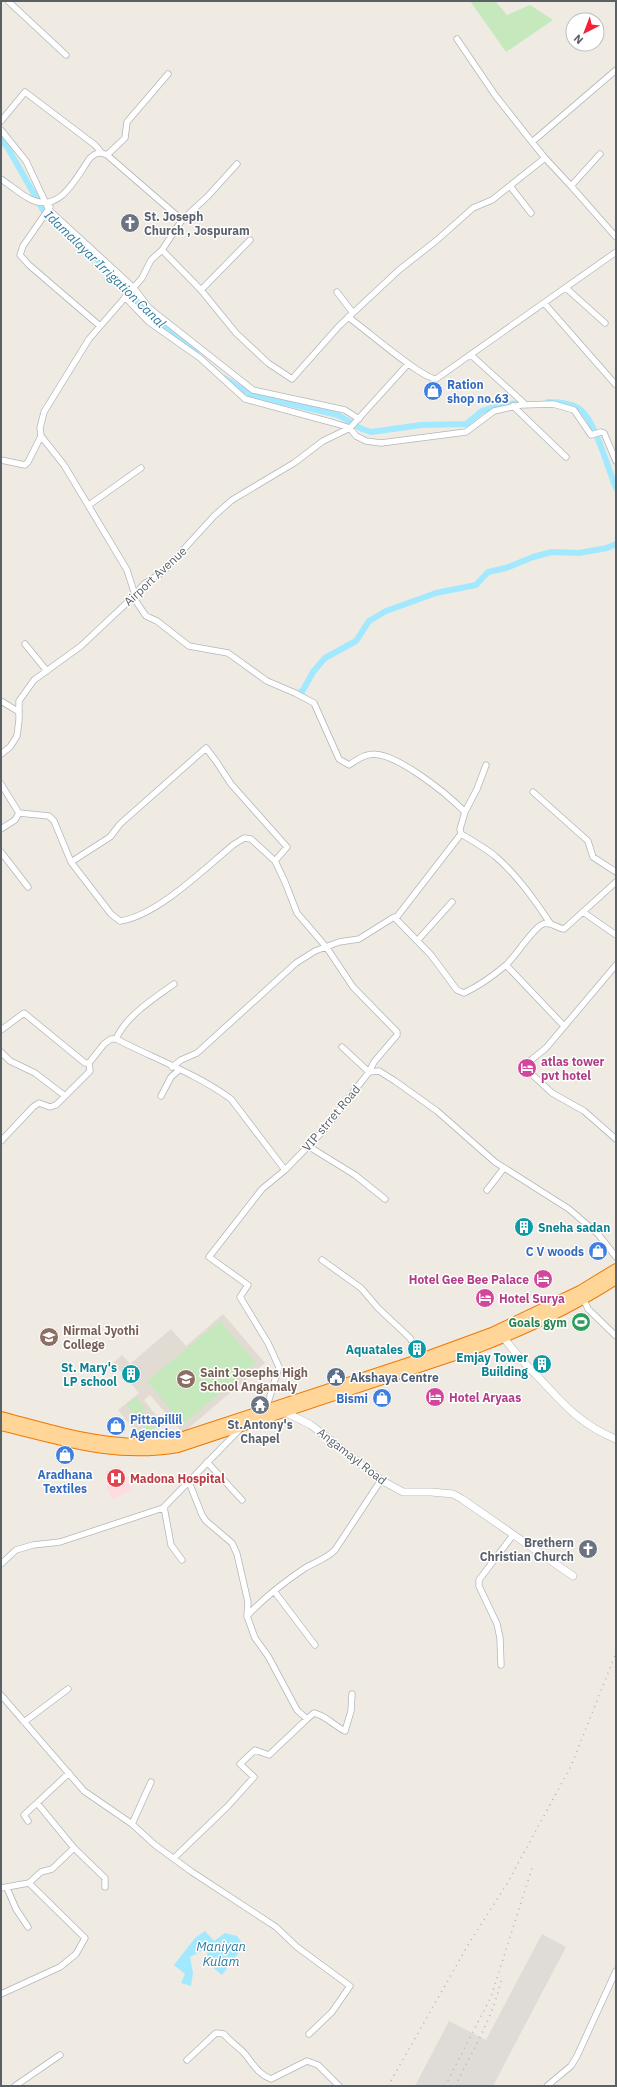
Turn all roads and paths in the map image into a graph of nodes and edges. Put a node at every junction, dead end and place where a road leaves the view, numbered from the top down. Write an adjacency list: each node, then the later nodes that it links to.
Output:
1 (8, 1): 3 (street)
2 (457, 38): 8 (street)
3 (66, 55)
4 (616, 70): 8 (street)
5 (168, 74): 9 (street)
6 (1, 121): 9 (street)
7 (1, 130): 17 (street)
8 (532, 142): 11 (street)
9 (104, 154): 16 (street); 20 (street)
10 (600, 154): 15 (street)
11 (545, 158): 14 (street); 15 (street)
12 (237, 164): 20 (street)
13 (1, 179): 17 (street)
14 (510, 186): 19 (street); 31 (street)
15 (570, 186): 21 (street)
16 (53, 202): 17 (street); 18 (street)
17 (44, 203): 18 (street)
18 (49, 210): 26 (street); 33 (street)
19 (531, 213)
20 (182, 220): 23 (street)
21 (616, 238)
22 (250, 240): 27 (street)
23 (162, 250): 26 (street); 27 (street)
24 (616, 252): 25 (street)
25 (566, 288): 30 (street); 32 (street)
26 (134, 289): 29 (street); 39 (street)
27 (201, 290): 31 (street)
28 (337, 292): 31 (street)
29 (126, 297): 33 (street); 40 (street)
30 (544, 304): 34 (street); 36 (street)
31 (351, 315): 35 (street)
32 (604, 323)
33 (100, 326): 41 (street)
34 (471, 355): 35 (street); 37 (street)
35 (408, 364): 39 (street, Airport Avenue)
36 (616, 385)
37 (525, 404): 38 (street); 44 (street)
38 (513, 406): 40 (street); 42 (street)
39 (358, 420): 40 (street, Airport Avenue)
40 (350, 428): 47 (street, Airport Avenue)
41 (41, 436): 43 (street); 46 (street)
42 (566, 457)
43 (1, 460)
44 (616, 461)
45 (141, 468): 46 (street)
46 (89, 505): 47 (street)
47 (134, 596): 49 (street, Airport Avenue); 56 (street)
48 (26, 644): 49 (street)
49 (47, 671): 51 (street, Airport Avenue)
50 (1, 701): 51 (street)
51 (19, 712): 52 (street, Airport Avenue)
52 (1, 754)
53 (486, 765): 56 (street)
54 (1, 784): 57 (street)
55 (533, 792): 63 (street)
56 (465, 812): 59 (street)
57 (19, 813): 58 (street); 62 (street)
58 (1, 830)
59 (462, 834): 68 (street); 69 (street)
60 (1, 852): 65 (street)
61 (275, 861): 62 (street); 62 (street); 72 (street)
62 (71, 862)
63 (616, 872)
64 (616, 882): 67 (street)
65 (28, 887)
66 (452, 902): 71 (street)
67 (583, 912): 69 (street); 70 (street)
68 (396, 918): 71 (street); 72 (street)
69 (550, 923): 73 (street)
70 (616, 935)
71 (417, 941): 73 (street)
72 (327, 948): 82 (street); 84 (street, VIP strret Road)
73 (506, 964): 76 (street)
74 (616, 966): 76 (street)
75 (174, 984): 78 (street)
76 (564, 1026): 87 (street)
77 (1, 1030): 81 (street)
78 (116, 1039): 81 (street); 82 (street)
79 (342, 1047): 84 (street)
80 (1, 1052): 85 (street)
81 (89, 1063): 85 (street)
82 (172, 1067): 83 (street)
83 (179, 1070): 86 (street); 91 (street)
84 (369, 1072): 89 (street, VIP strret Road); 90 (street)
85 (65, 1096): 88 (street)
86 (161, 1096)
87 (616, 1139)
88 (1, 1141)
89 (308, 1146): 91 (street, VIP strret Road); 93 (street)
90 (504, 1168): 92 (street); 94 (street)
91 (285, 1170): 103 (street, VIP strret Road)
92 (487, 1190)
93 (385, 1199)
94 (616, 1257)
95 (322, 1260): 101 (street)
96 (616, 1269): 98 (highway)
97 (616, 1280): 98 (highway)
98 (582, 1294): 99 (street); 100 (highway); 101 (highway)
99 (616, 1336)
100 (503, 1337): 102 (highway); 107 (street)
101 (421, 1359): 102 (highway)
102 (280, 1408): 103 (highway); 106 (highway); 109 (street, Angamayl Road)
103 (266, 1409): 104 (highway)
104 (1, 1417)
105 (1, 1425): 106 (highway)
106 (244, 1425): 108 (street)
107 (616, 1439)
108 (207, 1462): 110 (street); 111 (street)
109 (381, 1480): 113 (street, Angamayl Road); 117 (street)
110 (189, 1482): 112 (street); 118 (street)
111 (242, 1500)
112 (164, 1507): 114 (street); 115 (street)
113 (513, 1535): 116 (street, Angamayl Road); 120 (street)
114 (182, 1560)
115 (1, 1564)
116 (572, 1576)
117 (274, 1591): 118 (street); 119 (street)
118 (247, 1616): 124 (street)
119 (315, 1645)
120 (501, 1665)
121 (68, 1689): 125 (street)
122 (352, 1694): 124 (street)
123 (1, 1695): 125 (street)
124 (307, 1719): 132 (street)
125 (24, 1722): 126 (street)
126 (69, 1773): 128 (street); 130 (street)
127 (151, 1782): 130 (street)
128 (37, 1803): 129 (street); 131 (street)
129 (28, 1821)
130 (132, 1824): 132 (street)
131 (74, 1848): 133 (street); 134 (street)
132 (174, 1858): 139 (street)
133 (29, 1883): 135 (street); 138 (street)
134 (105, 1887)
135 (4, 1888): 136 (street)
136 (28, 1927)
137 (616, 1971): 144 (street)
138 (1, 1994)
139 (309, 2034)
140 (60, 2054): 142 (street)
141 (187, 2060): 143 (street)
142 (15, 2086)
143 (339, 2086)
144 (547, 2086)

